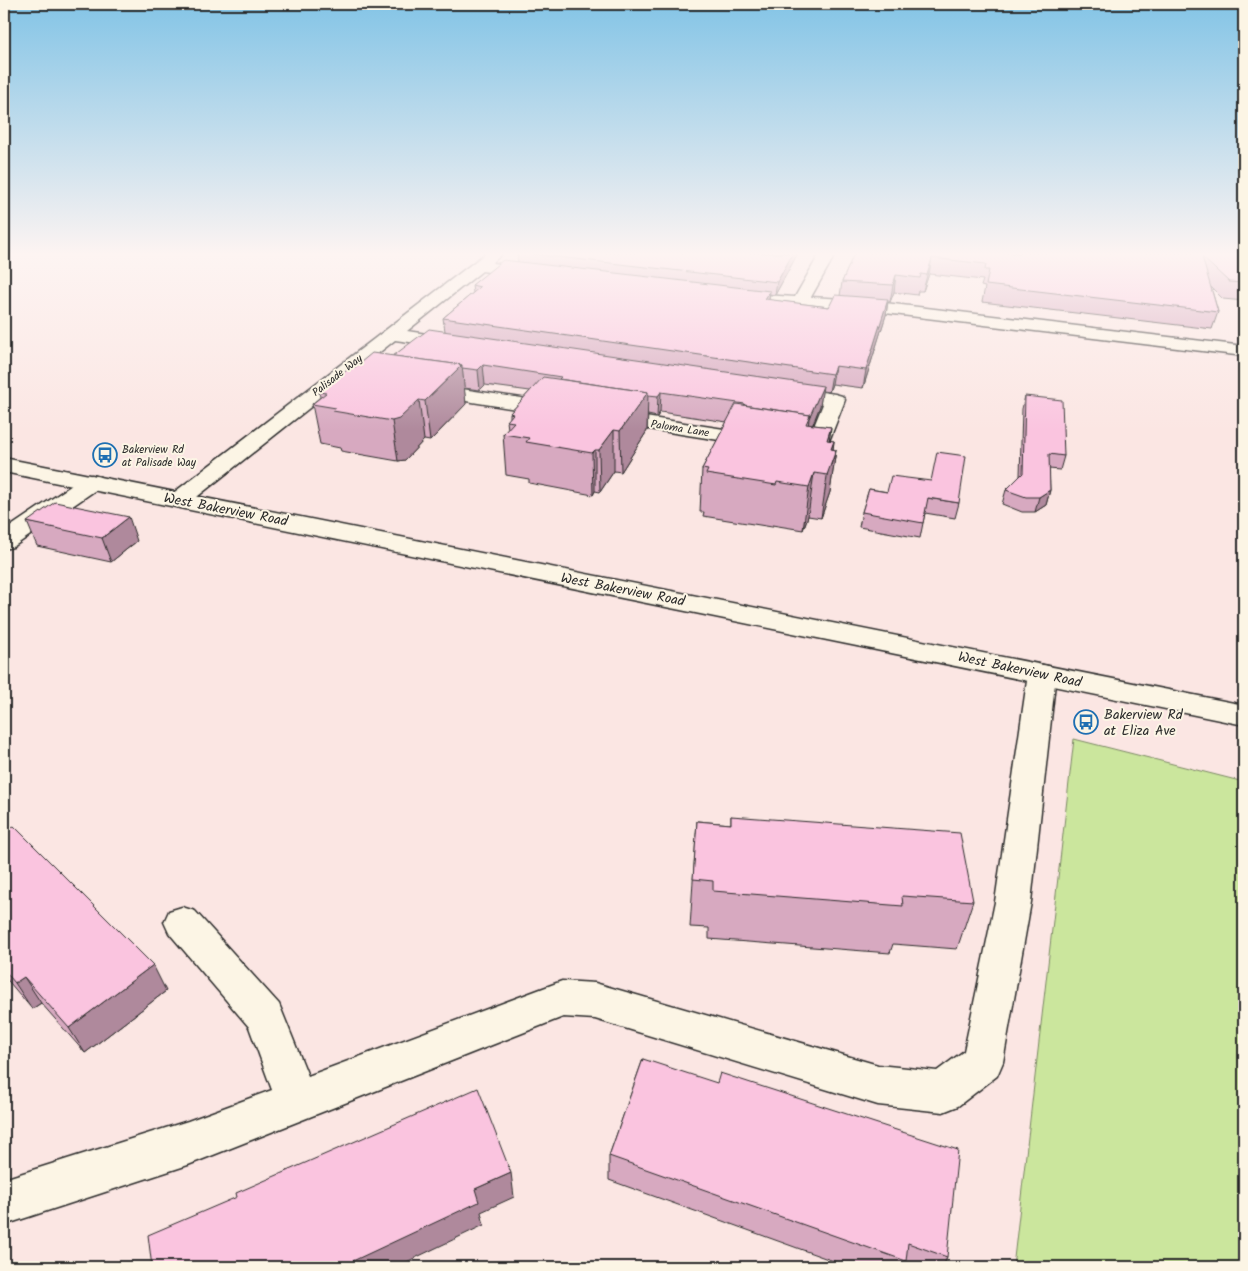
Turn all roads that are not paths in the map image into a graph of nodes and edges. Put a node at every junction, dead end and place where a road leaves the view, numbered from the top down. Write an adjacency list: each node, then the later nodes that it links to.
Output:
1 (419, 312): 3 (street, Palisade Way)
2 (929, 312): 5 (street)
3 (391, 334): 4 (street); 6 (street, Palisade Way)
4 (470, 346)
5 (1244, 351)
6 (336, 376): 7 (street); 14 (street, Palisade Way)
7 (366, 380)
8 (414, 388): 10 (street)
9 (766, 389): 11 (street, Paloma Lane)
10 (568, 411)
11 (597, 416)
12 (4, 465): 13 (street, West Bakerview Road)
13 (92, 482): 14 (street, West Bakerview Road); 15 (street)
14 (180, 500): 16 (street, West Bakerview Road)
15 (4, 542)
16 (1042, 674): 17 (street, West Bakerview Road); 19 (street)
17 (1243, 714)
18 (182, 922): 19 (street)
19 (296, 1101): 20 (street)
20 (4, 1202)

